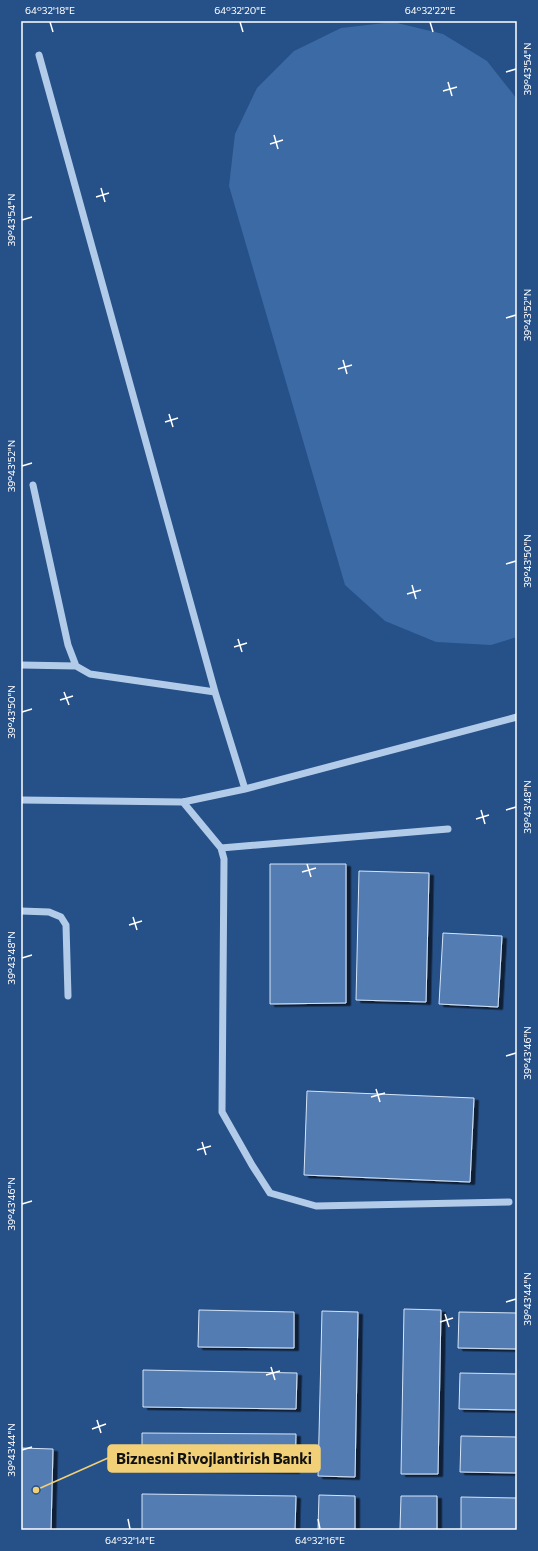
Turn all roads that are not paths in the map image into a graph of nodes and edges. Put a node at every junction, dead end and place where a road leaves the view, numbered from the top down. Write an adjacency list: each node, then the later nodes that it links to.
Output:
1 (39, 55): 5 (lane)
2 (33, 485): 4 (lane)
3 (21, 665): 4 (lane)
4 (76, 666): 5 (lane)
5 (215, 692): 7 (lane)
6 (517, 717): 7 (lane)
7 (245, 789): 9 (lane)
8 (21, 800): 9 (lane)
9 (183, 802): 11 (lane)
10 (448, 829): 11 (lane)
11 (221, 848): 14 (lane)
12 (21, 911): 13 (lane)
13 (68, 996)
14 (510, 1202)

